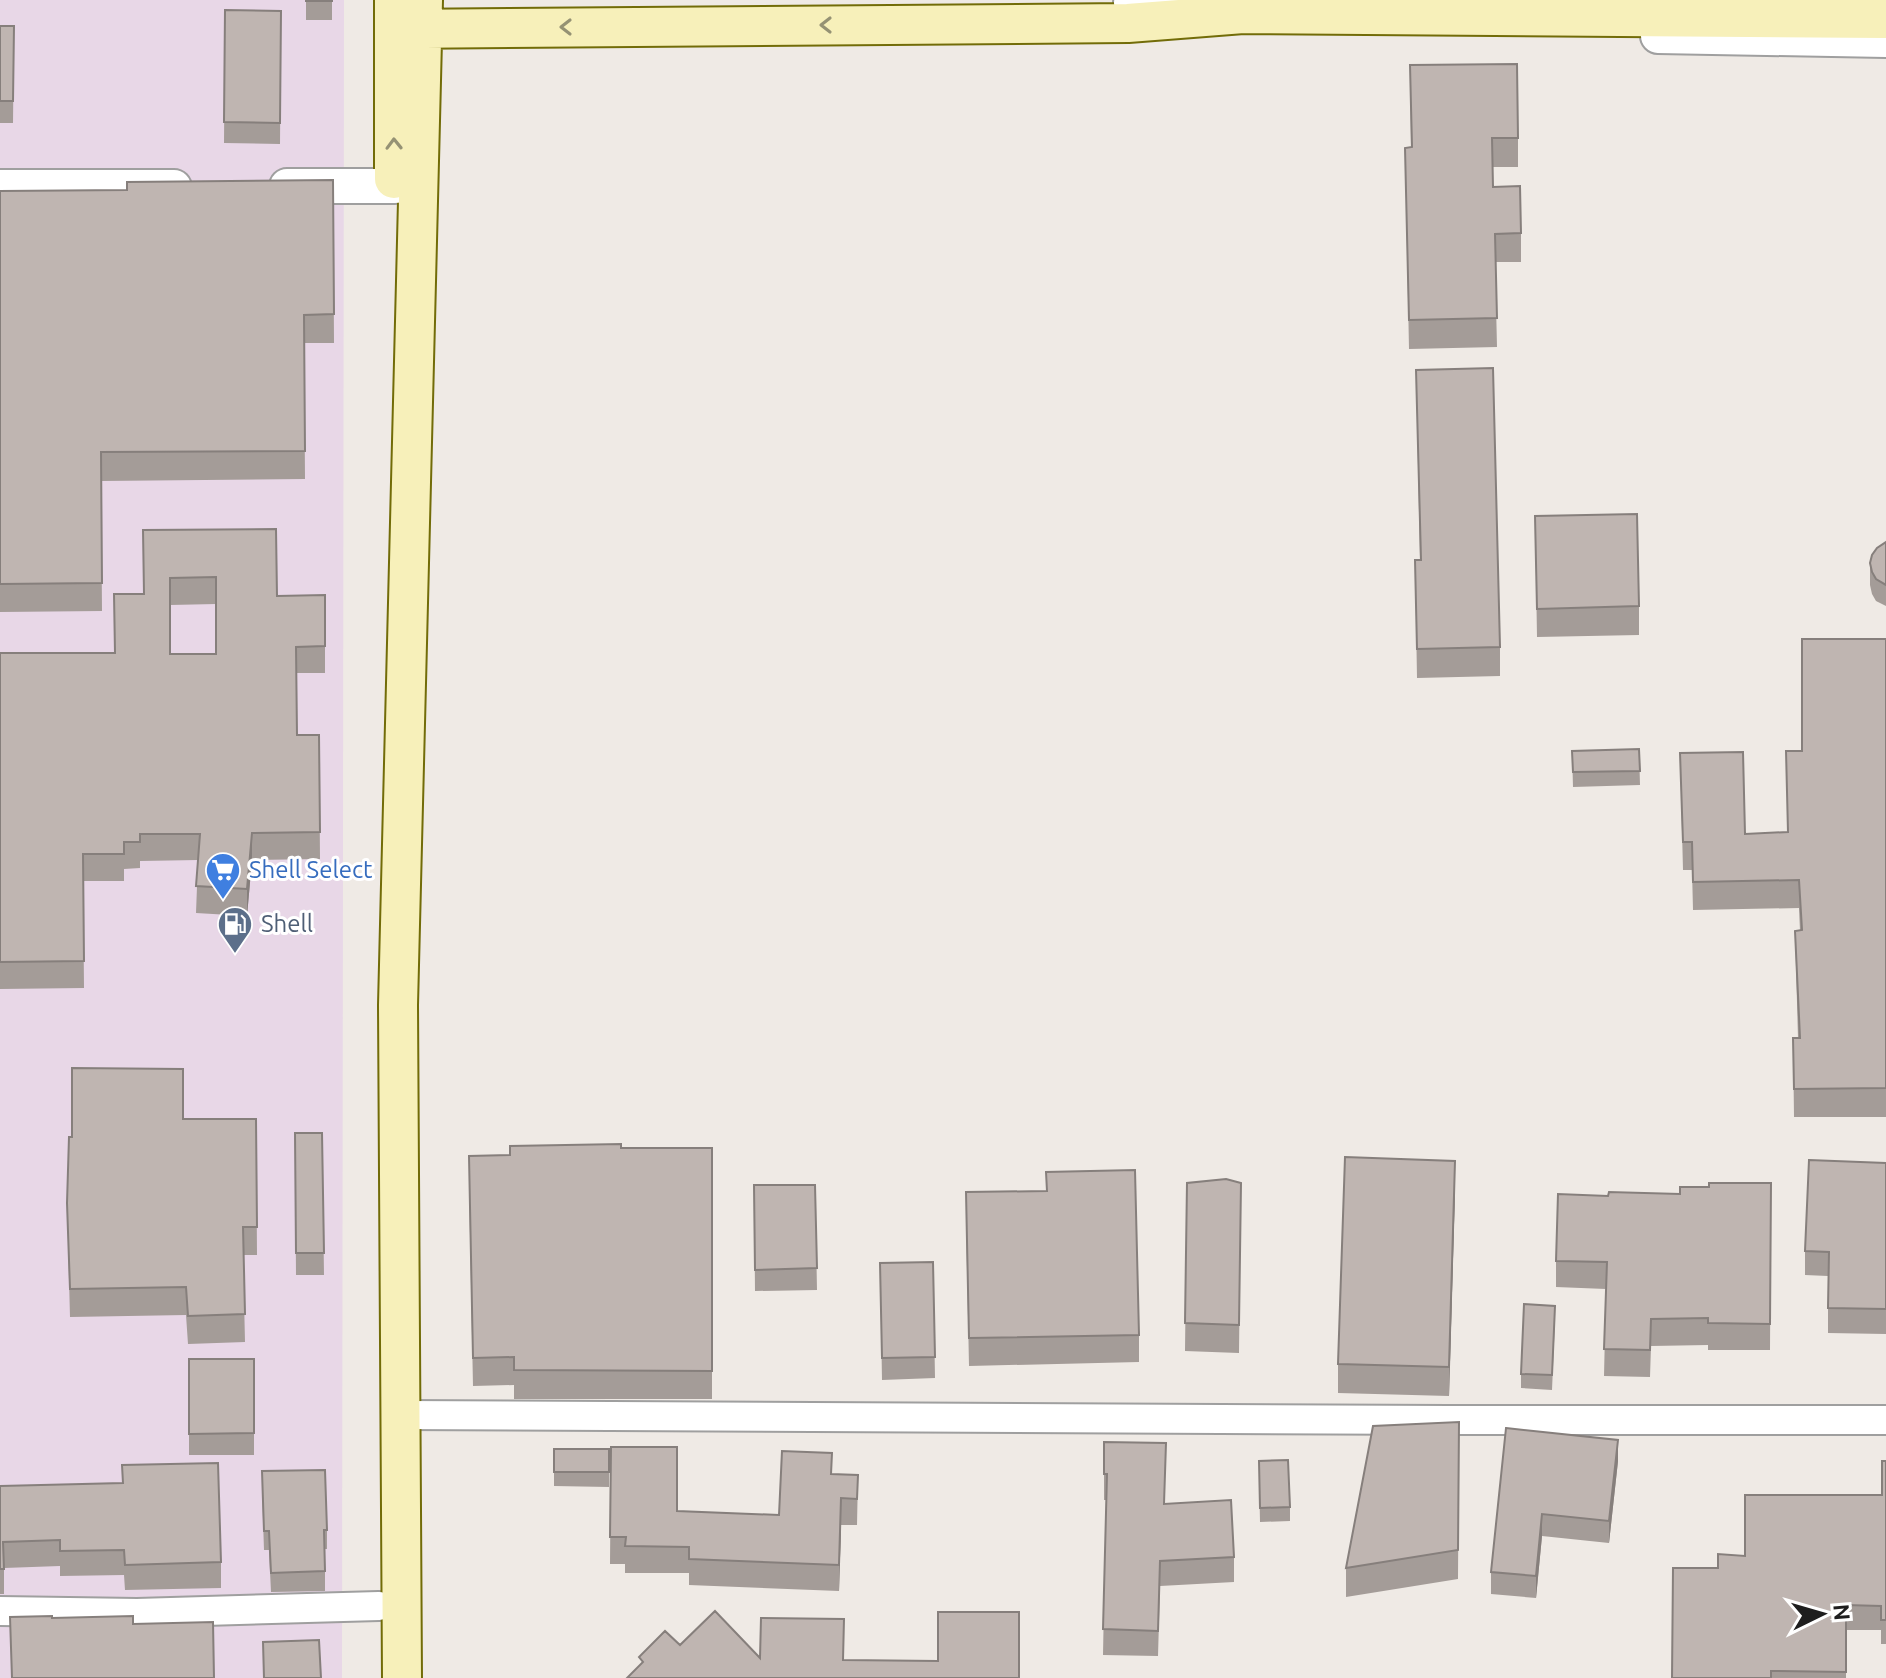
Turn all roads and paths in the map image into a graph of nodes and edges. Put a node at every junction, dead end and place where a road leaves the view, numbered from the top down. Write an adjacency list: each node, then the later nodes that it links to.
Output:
1 (835, 0): 3 (main road)
2 (1797, 0): 3 (street)
3 (1130, 13): 4 (main road, one-way to 4); 5 (main road); 6 (street)
4 (409, 14): 7 (main road, one-way to 4); 11 (main road)
5 (1886, 19)
6 (1886, 40)
7 (395, 186): 10 (street); 11 (main road)
8 (0, 187): 9 (street)
9 (205, 187)
10 (253, 187)
11 (390, 1415): 12 (street); 13 (main road); 16 (main road)
12 (1886, 1420)
13 (379, 1606): 14 (street); 15 (main road)
14 (0, 1611)
15 (380, 1678)
16 (402, 1678)

